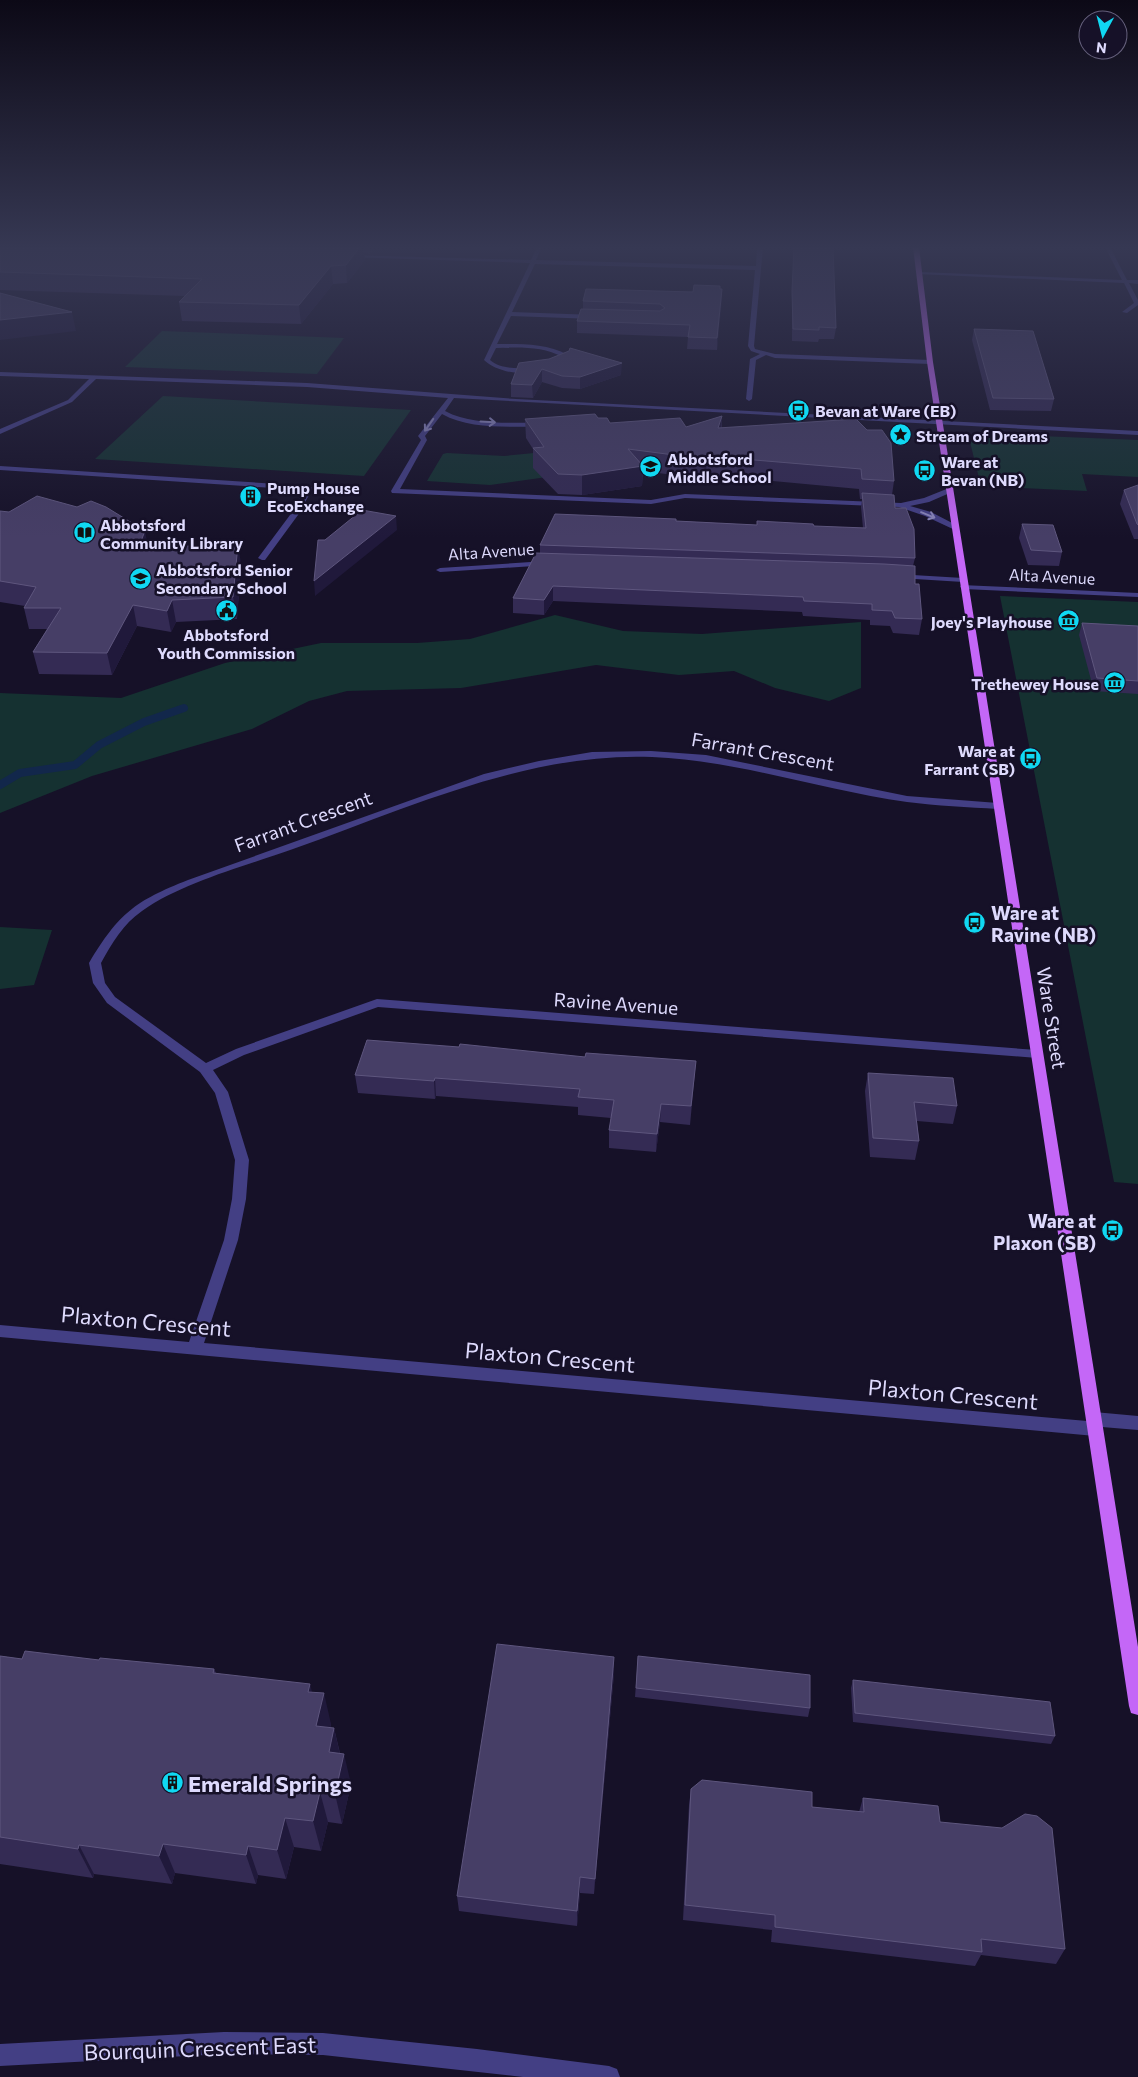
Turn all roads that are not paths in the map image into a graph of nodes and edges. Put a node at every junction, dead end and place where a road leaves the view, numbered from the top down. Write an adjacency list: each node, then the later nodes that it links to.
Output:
1 (751, 344): 4 (street)
2 (928, 344): 5 (main road, Ware Street)
3 (492, 346): 6 (street); 7 (street)
4 (764, 354): 5 (street); 11 (street)
5 (930, 362): 15 (main road, Ware Street)
6 (550, 368)
7 (539, 370)
8 (0, 374): 9 (street)
9 (96, 377): 10 (street); 17 (street)
10 (452, 397): 12 (street); 13 (street)
11 (750, 399)
12 (680, 410): 14 (street); 15 (street)
13 (442, 412): 16 (street, one-way to 16); 21 (street, one-way to 21)
14 (678, 419)
15 (940, 424): 18 (street); 20 (main road, Ware Street)
16 (546, 426)
17 (0, 432)
18 (1138, 433)
19 (0, 468): 23 (street)
20 (949, 490): 21 (street); 22 (main road, Ware Street)
21 (900, 505): 22 (street, one-way to 22)
22 (955, 528): 27 (main road, Ware Street)
23 (262, 558)
24 (552, 563): 25 (street, Alta Avenue)
25 (440, 570)
26 (892, 576): 27 (street, Alta Avenue)
27 (964, 584): 28 (street, Alta Avenue); 29 (main road, Ware Street)
28 (1138, 595)
29 (998, 806): 30 (main road, Ware Street); 31 (street, Farrant Crescent)
30 (1037, 1054): 31 (street, Ravine Avenue); 35 (main road, Ware Street)
31 (204, 1070): 33 (street, Farrant Crescent)
32 (0, 1331): 33 (street, Plaxton Crescent)
33 (195, 1348): 35 (street, Plaxton Crescent)
34 (1138, 1423): 35 (street, Plaxton Crescent)
35 (1094, 1424): 36 (main road, Ware Street)
36 (1138, 1706)
37 (0, 2056): 38 (street, Bourquin Crescent East)
38 (609, 2077)

